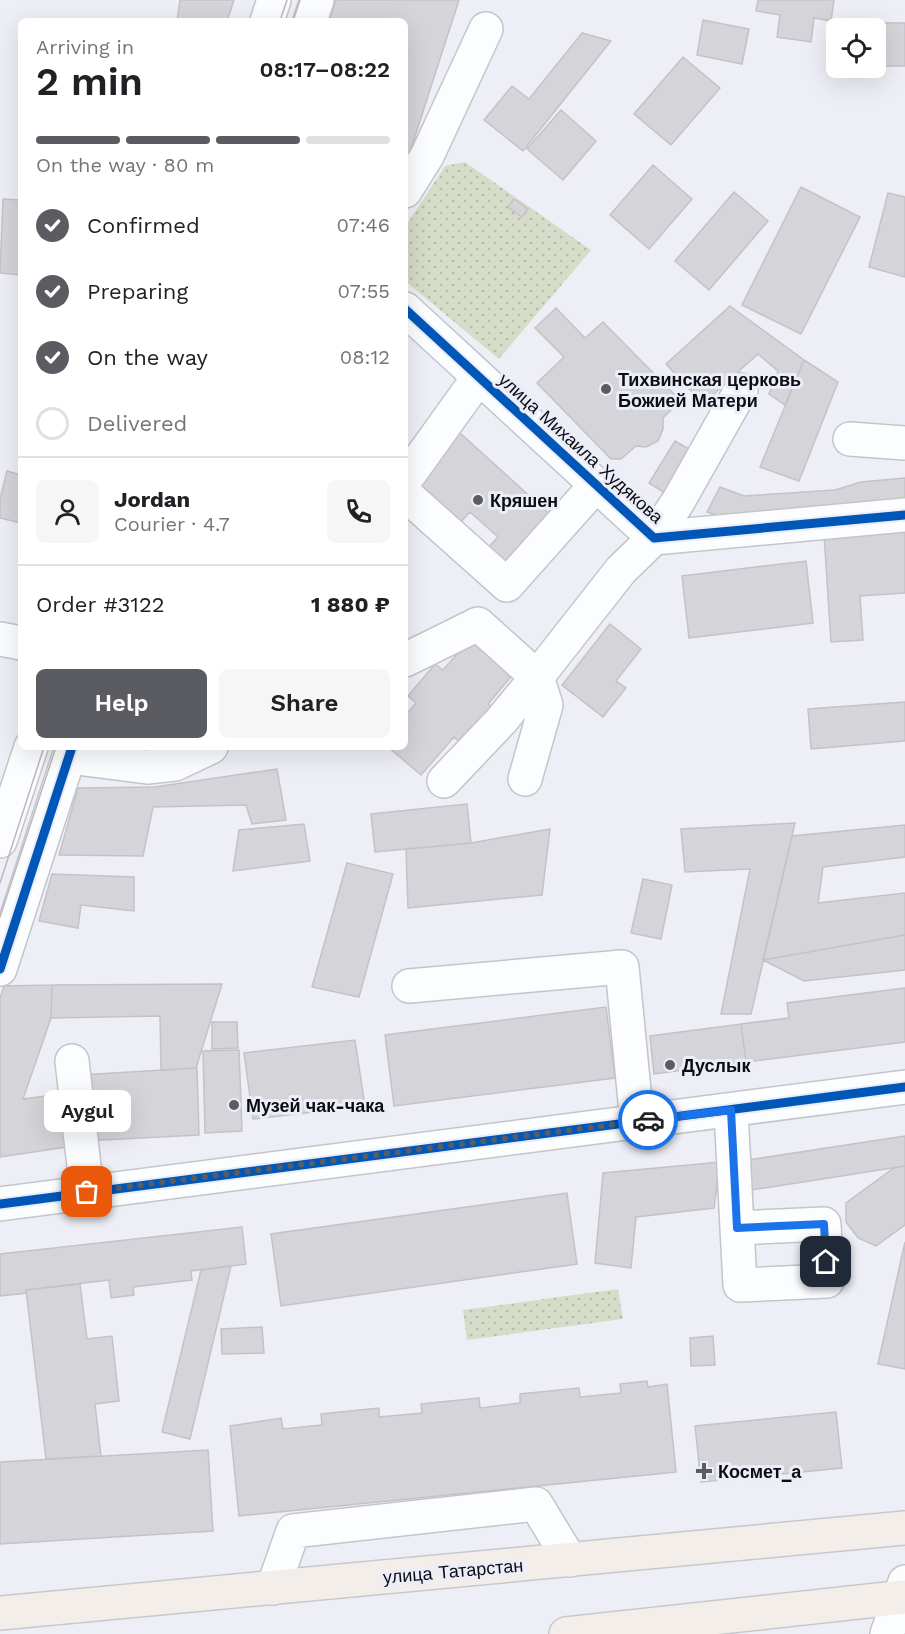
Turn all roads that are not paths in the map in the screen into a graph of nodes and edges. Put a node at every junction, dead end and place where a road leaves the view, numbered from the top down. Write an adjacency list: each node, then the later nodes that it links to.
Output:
1 (274, 0): 3 (street)
2 (317, 0): 4 (street)
3 (268, 18)
4 (311, 18)
5 (486, 28): 6 (street)
6 (408, 186)
7 (408, 312): 8 (street, улица Михаила Худякова)
8 (479, 377): 12 (street); 13 (street, улица Михаила Худякова)
9 (741, 390): 16 (street)
10 (850, 439): 11 (street)
11 (905, 443)
12 (408, 476)
13 (596, 485): 14 (street); 16 (street, улица Михаила Худякова)
14 (408, 497)
15 (905, 515): 16 (street, улица Михаила Худякова)
16 (654, 538): 20 (street)
17 (0, 639): 18 (street)
18 (18, 642)
19 (408, 659): 20 (street)
20 (537, 677): 24 (street); 25 (street)
21 (30, 750): 26 (street)
22 (205, 750): 23 (street)
23 (71, 752): 27 (street)
24 (525, 779)
25 (444, 781)
26 (0, 841)
27 (0, 969)
28 (409, 986): 32 (street)
29 (72, 1061): 33 (street)
30 (905, 1088): 31 (street)
31 (731, 1110): 32 (street); 35 (street)
32 (637, 1122): 33 (street)
33 (87, 1192): 34 (street)
34 (0, 1204)
35 (737, 1228)
36 (905, 1528): 37 (main road, улица Татарстан)
37 (570, 1560): 38 (main road, улица Татарстан); 38 (street)
38 (273, 1588): 40 (main road, улица Татарстан)
39 (903, 1592): 41 (main road); 42 (street)
40 (0, 1613)
41 (566, 1634)
42 (887, 1634)

